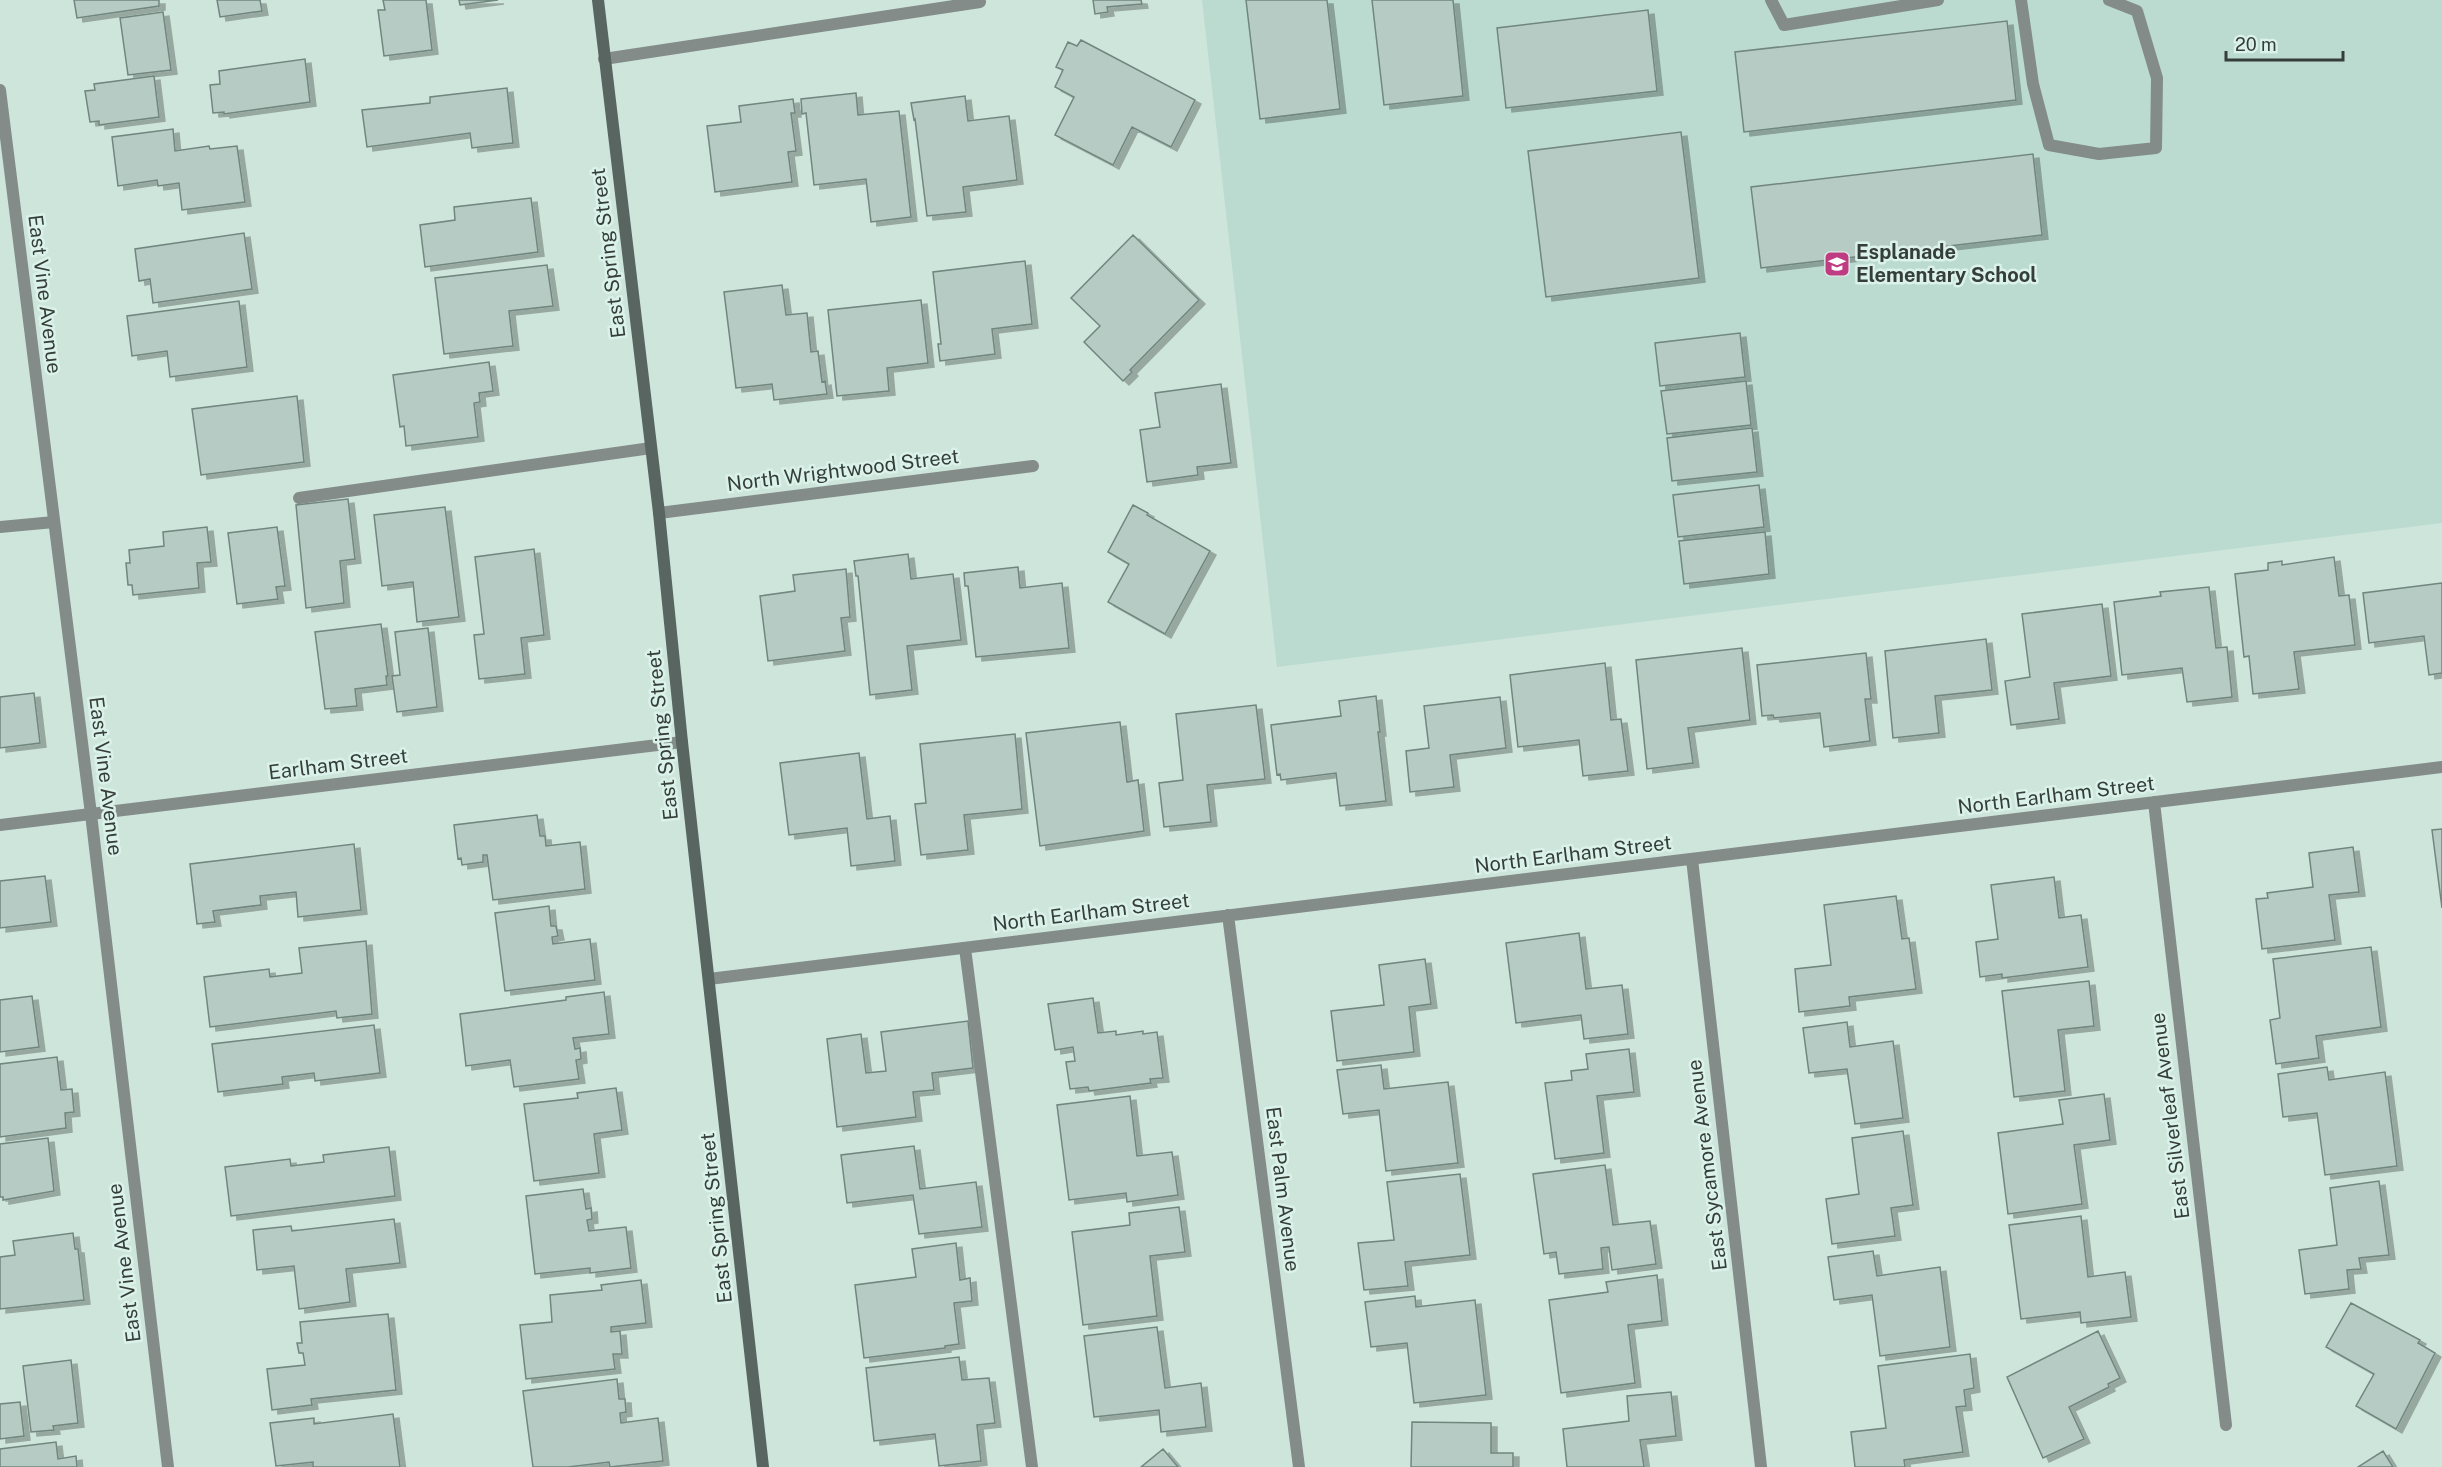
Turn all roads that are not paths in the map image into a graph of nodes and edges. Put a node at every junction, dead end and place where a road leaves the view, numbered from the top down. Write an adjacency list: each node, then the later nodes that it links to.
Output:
1 (598, 0): 7 (street, East Spring Street)
2 (1771, 0): 3 (street)
3 (1938, 0)
4 (2021, 0): 5 (street)
5 (2109, 0)
6 (980, 2): 7 (street)
7 (604, 59): 9 (street, East Spring Street)
8 (0, 90): 13 (street, East Vine Avenue)
9 (651, 448): 11 (street); 12 (street, East Spring Street)
10 (1033, 466): 12 (street, North Wrightwood Street)
11 (299, 498)
12 (659, 513): 15 (street, East Spring Street)
13 (54, 522): 14 (street); 18 (street, East Vine Avenue)
14 (0, 527)
15 (682, 742): 18 (street, Earlham Street); 23 (street, East Spring Street)
16 (2442, 767): 17 (street, North Earlham Street)
17 (2154, 802): 20 (street, North Earlham Street); 24 (street, East Silverleaf Avenue)
18 (91, 814): 19 (street, Earlham Street); 25 (street, East Vine Avenue)
19 (0, 825)
20 (1692, 859): 21 (street, North Earlham Street); 29 (street, East Sycamore Avenue)
21 (1228, 915): 22 (street, North Earlham Street); 28 (street, East Palm Avenue)
22 (964, 948): 23 (street, North Earlham Street); 27 (street)
23 (709, 979): 26 (street, East Spring Street)
24 (2226, 1425)
25 (168, 1467)
26 (763, 1467)
27 (1032, 1467)
28 (1299, 1467)
29 (1761, 1467)

